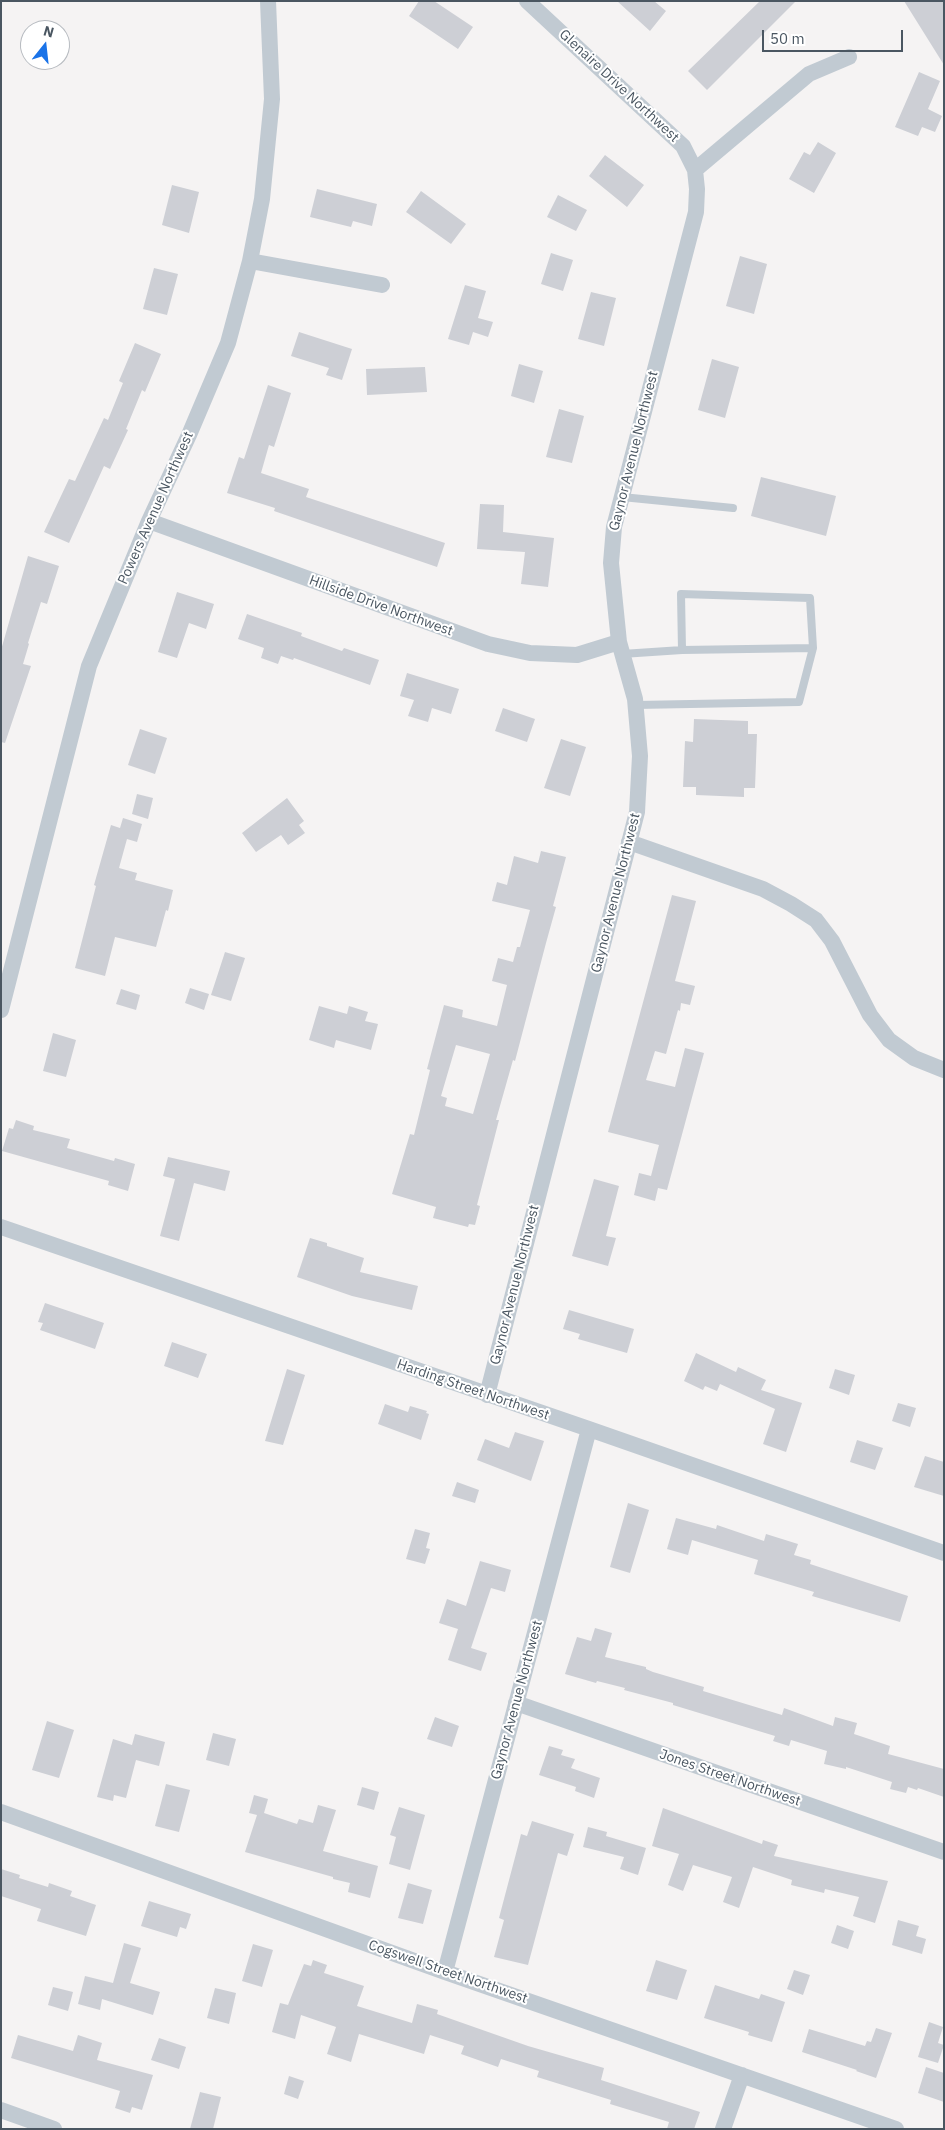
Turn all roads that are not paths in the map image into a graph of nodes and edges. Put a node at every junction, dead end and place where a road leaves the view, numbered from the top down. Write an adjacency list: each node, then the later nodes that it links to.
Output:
1 (268, 1): 5 (street, Powers Avenue Northwest)
2 (527, 1): 4 (street, Glenaire Drive Northwest)
3 (849, 57): 4 (street)
4 (695, 170): 7 (street, Glenaire Drive Northwest)
5 (250, 261): 6 (street); 10 (street, Powers Avenue Northwest)
6 (382, 285)
7 (658, 355): 8 (street, Gaynor Avenue Northwest)
8 (622, 497): 9 (lane); 11 (street, Gaynor Avenue Northwest)
9 (733, 508)
10 (149, 521): 11 (street, Hillside Drive Northwest); 16 (street, Powers Avenue Northwest)
11 (621, 648): 13 (lane); 14 (street, Gaynor Avenue Northwest)
12 (813, 648): 13 (lane); 13 (lane); 14 (lane)
13 (682, 650)
14 (636, 705): 15 (street, Gaynor Avenue Northwest)
15 (629, 842): 17 (street); 19 (street, Gaynor Avenue Northwest)
16 (1, 1010)
17 (944, 1070)
18 (1, 1227): 19 (street, Harding Street Northwest)
19 (487, 1395): 20 (street, Harding Street Northwest)
20 (589, 1429): 21 (street, Harding Street Northwest); 22 (street, Gaynor Avenue Northwest)
21 (944, 1553)
22 (516, 1703): 24 (street, Jones Street Northwest); 25 (street, Gaynor Avenue Northwest)
23 (1, 1812): 25 (street, Cogswell Street Northwest)
24 (944, 1852)
25 (446, 1972): 26 (street, Cogswell Street Northwest)
26 (742, 2074): 29 (street); 30 (street, Cogswell Street Northwest)
27 (1, 2110): 28 (street)
28 (54, 2129)
29 (723, 2129)
30 (896, 2129)

